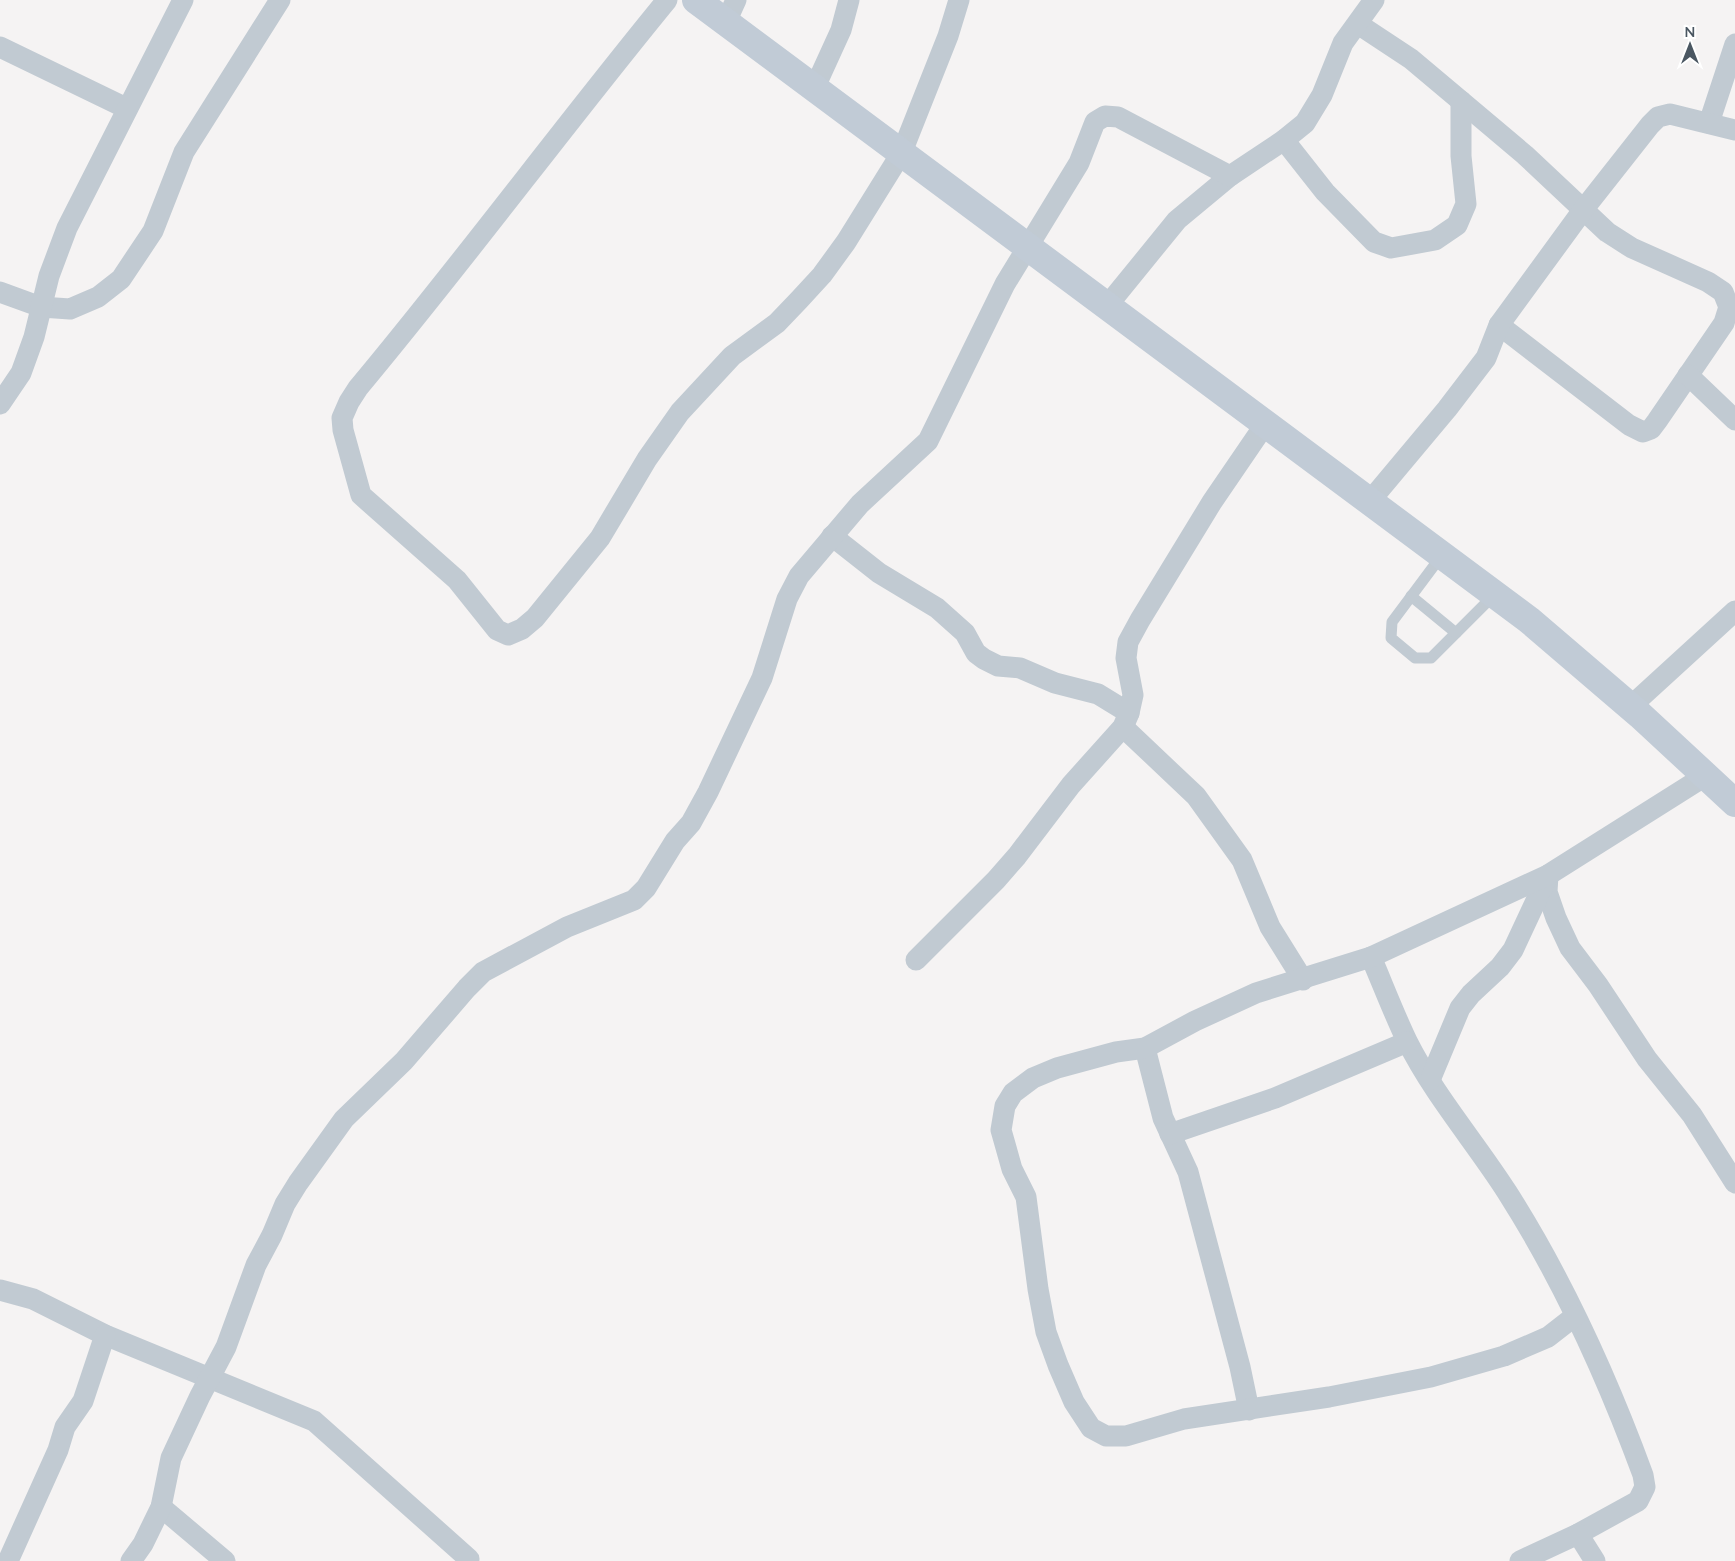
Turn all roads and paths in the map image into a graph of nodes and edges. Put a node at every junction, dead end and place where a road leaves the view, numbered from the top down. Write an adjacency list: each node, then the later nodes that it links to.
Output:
1 (183, 0): 14 (street)
2 (280, 0): 24 (street)
3 (667, 0): 18 (street)
4 (696, 0): 8 (street)
5 (849, 0): 12 (street)
6 (959, 0): 18 (street)
7 (1374, 0): 9 (street)
8 (731, 11): 12 (street)
9 (1358, 24): 13 (street); 17 (street)
10 (1735, 44): 15 (street)
11 (0, 47): 14 (street)
12 (815, 87): 18 (street)
13 (1461, 101): 17 (street); 20 (street)
14 (126, 108): 24 (street)
15 (1709, 123): 16 (street); 20 (street)
16 (1735, 130)
17 (1284, 140): 19 (street)
18 (902, 152): 21 (street)
19 (1230, 176): 21 (street); 23 (street)
20 (1583, 210): 25 (street); 26 (street)
21 (1027, 245): 23 (street); 32 (street)
22 (0, 292): 24 (street)
23 (1107, 306): 30 (street)
24 (41, 307): 28 (street)
25 (1732, 308): 27 (street)
26 (1499, 325): 27 (street); 31 (street)
27 (1688, 376): 29 (street)
28 (0, 404)
29 (1735, 420)
30 (1266, 423): 31 (street); 39 (street)
31 (1370, 501): 33 (street)
32 (832, 536): 39 (street); 54 (street)
33 (1442, 555): 34 (street); 35 (lane)
34 (1495, 594): 37 (lane); 38 (street)
35 (1412, 596): 37 (lane); 37 (lane)
36 (1735, 611): 38 (street)
37 (1456, 633)
38 (1630, 707): 40 (street)
39 (1126, 720): 44 (street); 45 (street)
40 (1705, 776): 41 (street); 42 (street)
41 (1735, 803)
42 (1548, 874): 43 (street); 48 (street); 50 (street)
43 (1371, 958): 45 (street); 46 (street)
44 (916, 960)
45 (1303, 980): 47 (street)
46 (1408, 1042): 48 (street); 49 (street)
47 (1145, 1048): 49 (street); 55 (street)
48 (1430, 1080): 52 (street)
49 (1170, 1134): 55 (street)
50 (1735, 1183)
51 (0, 1290): 53 (street)
52 (1575, 1316): 55 (street); 57 (street)
53 (105, 1335): 54 (street); 59 (street)
54 (209, 1379): 56 (street); 58 (street)
55 (1249, 1410)
56 (161, 1507): 60 (street); 61 (street)
57 (1578, 1534): 62 (street); 63 (street)
58 (469, 1559)
59 (8, 1561)
60 (132, 1561)
61 (225, 1561)
62 (1520, 1561)
63 (1594, 1561)

